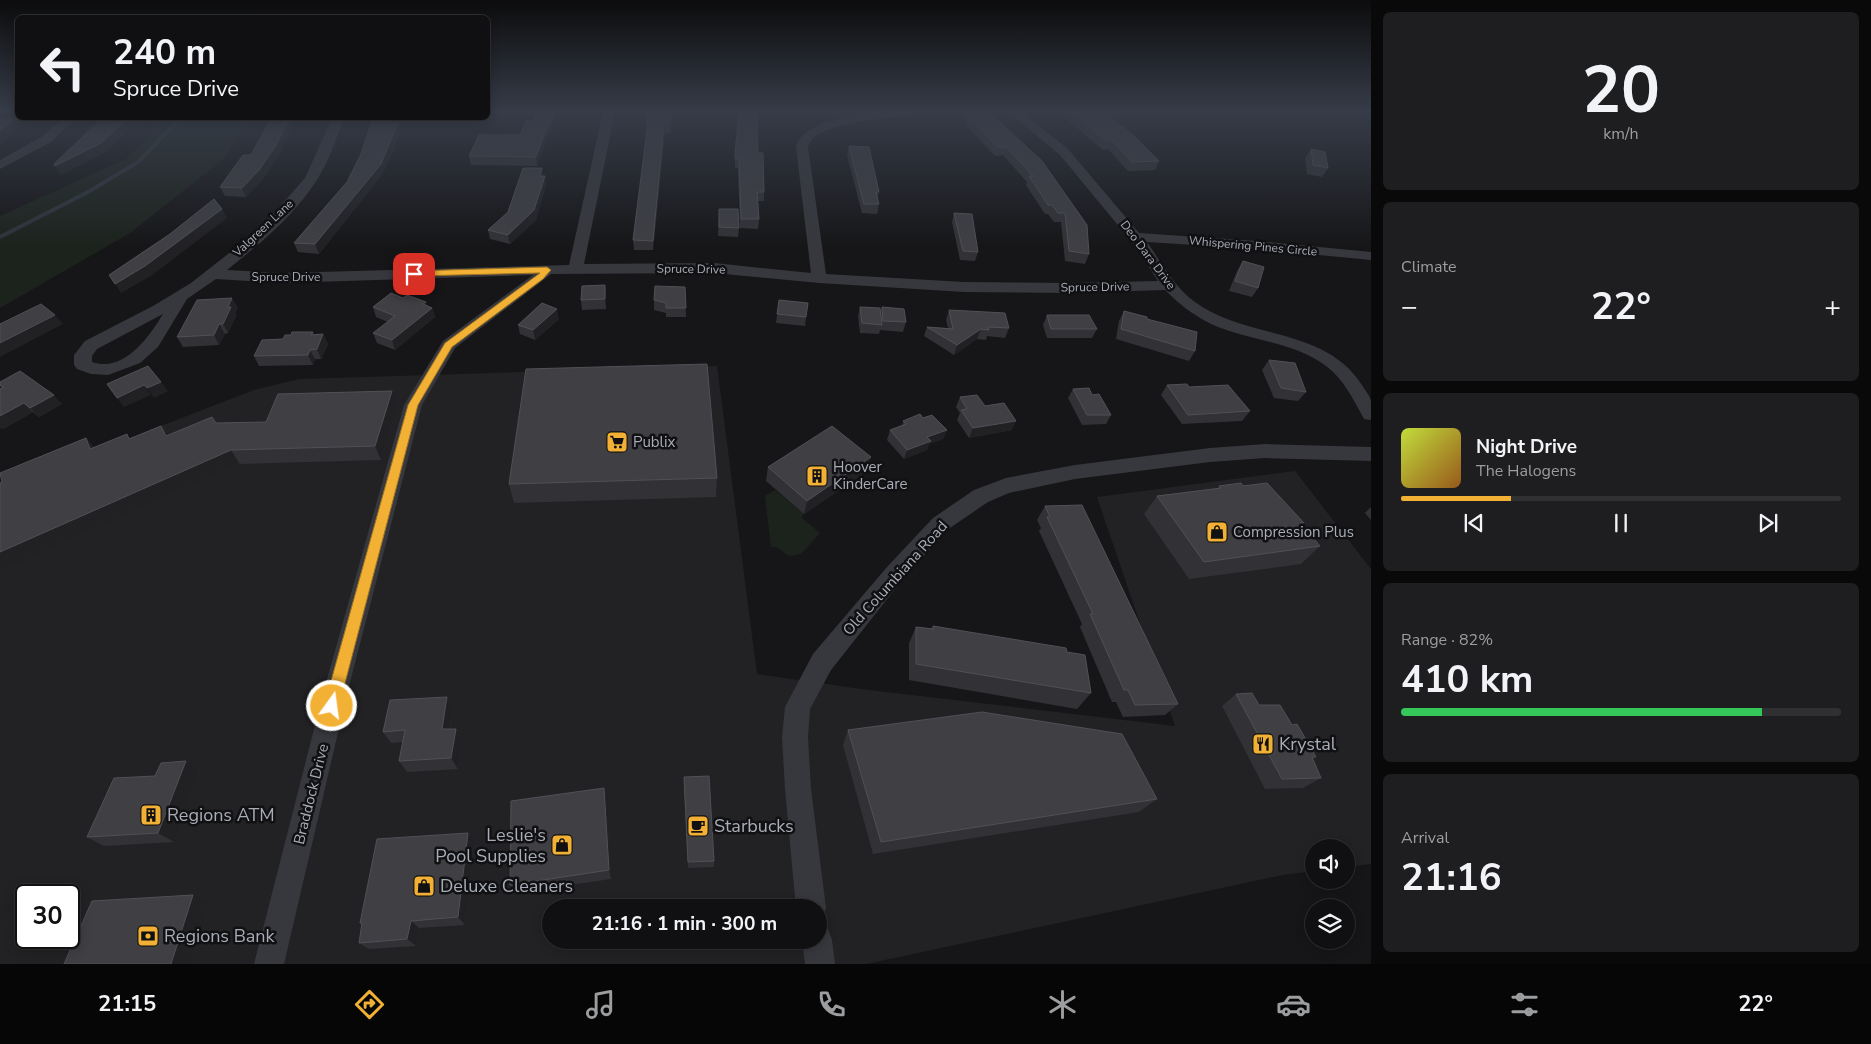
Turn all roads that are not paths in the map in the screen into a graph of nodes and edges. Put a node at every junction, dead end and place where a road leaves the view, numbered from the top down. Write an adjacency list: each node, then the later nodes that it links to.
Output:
1 (16, 157): 6 (street)
2 (323, 157): 11 (street, Valgreen Lane)
3 (600, 157): 9 (street)
4 (803, 157): 12 (street)
5 (1068, 157): 7 (street, Deo Dara Drive)
6 (0, 166)
7 (1134, 237): 8 (street, Whispering Pines Circle); 13 (street, Deo Dara Drive)
8 (1371, 256)
9 (576, 269): 10 (street, Spruce Drive); 12 (street, Spruce Drive)
10 (547, 270): 11 (street, Spruce Drive); 19 (street, Braddock Drive)
11 (212, 274): 14 (street, Valgreen Lane)
12 (819, 278): 13 (street, Spruce Drive)
13 (1169, 285): 15 (street, Deo Dara Drive)
14 (181, 296): 14 (street, Valgreen Lane)
15 (1371, 414)
16 (1371, 454): 17 (street, Old Columbiana Road)
17 (810, 899)
18 (818, 949): 20 (street)
19 (269, 964)
20 (820, 964)

